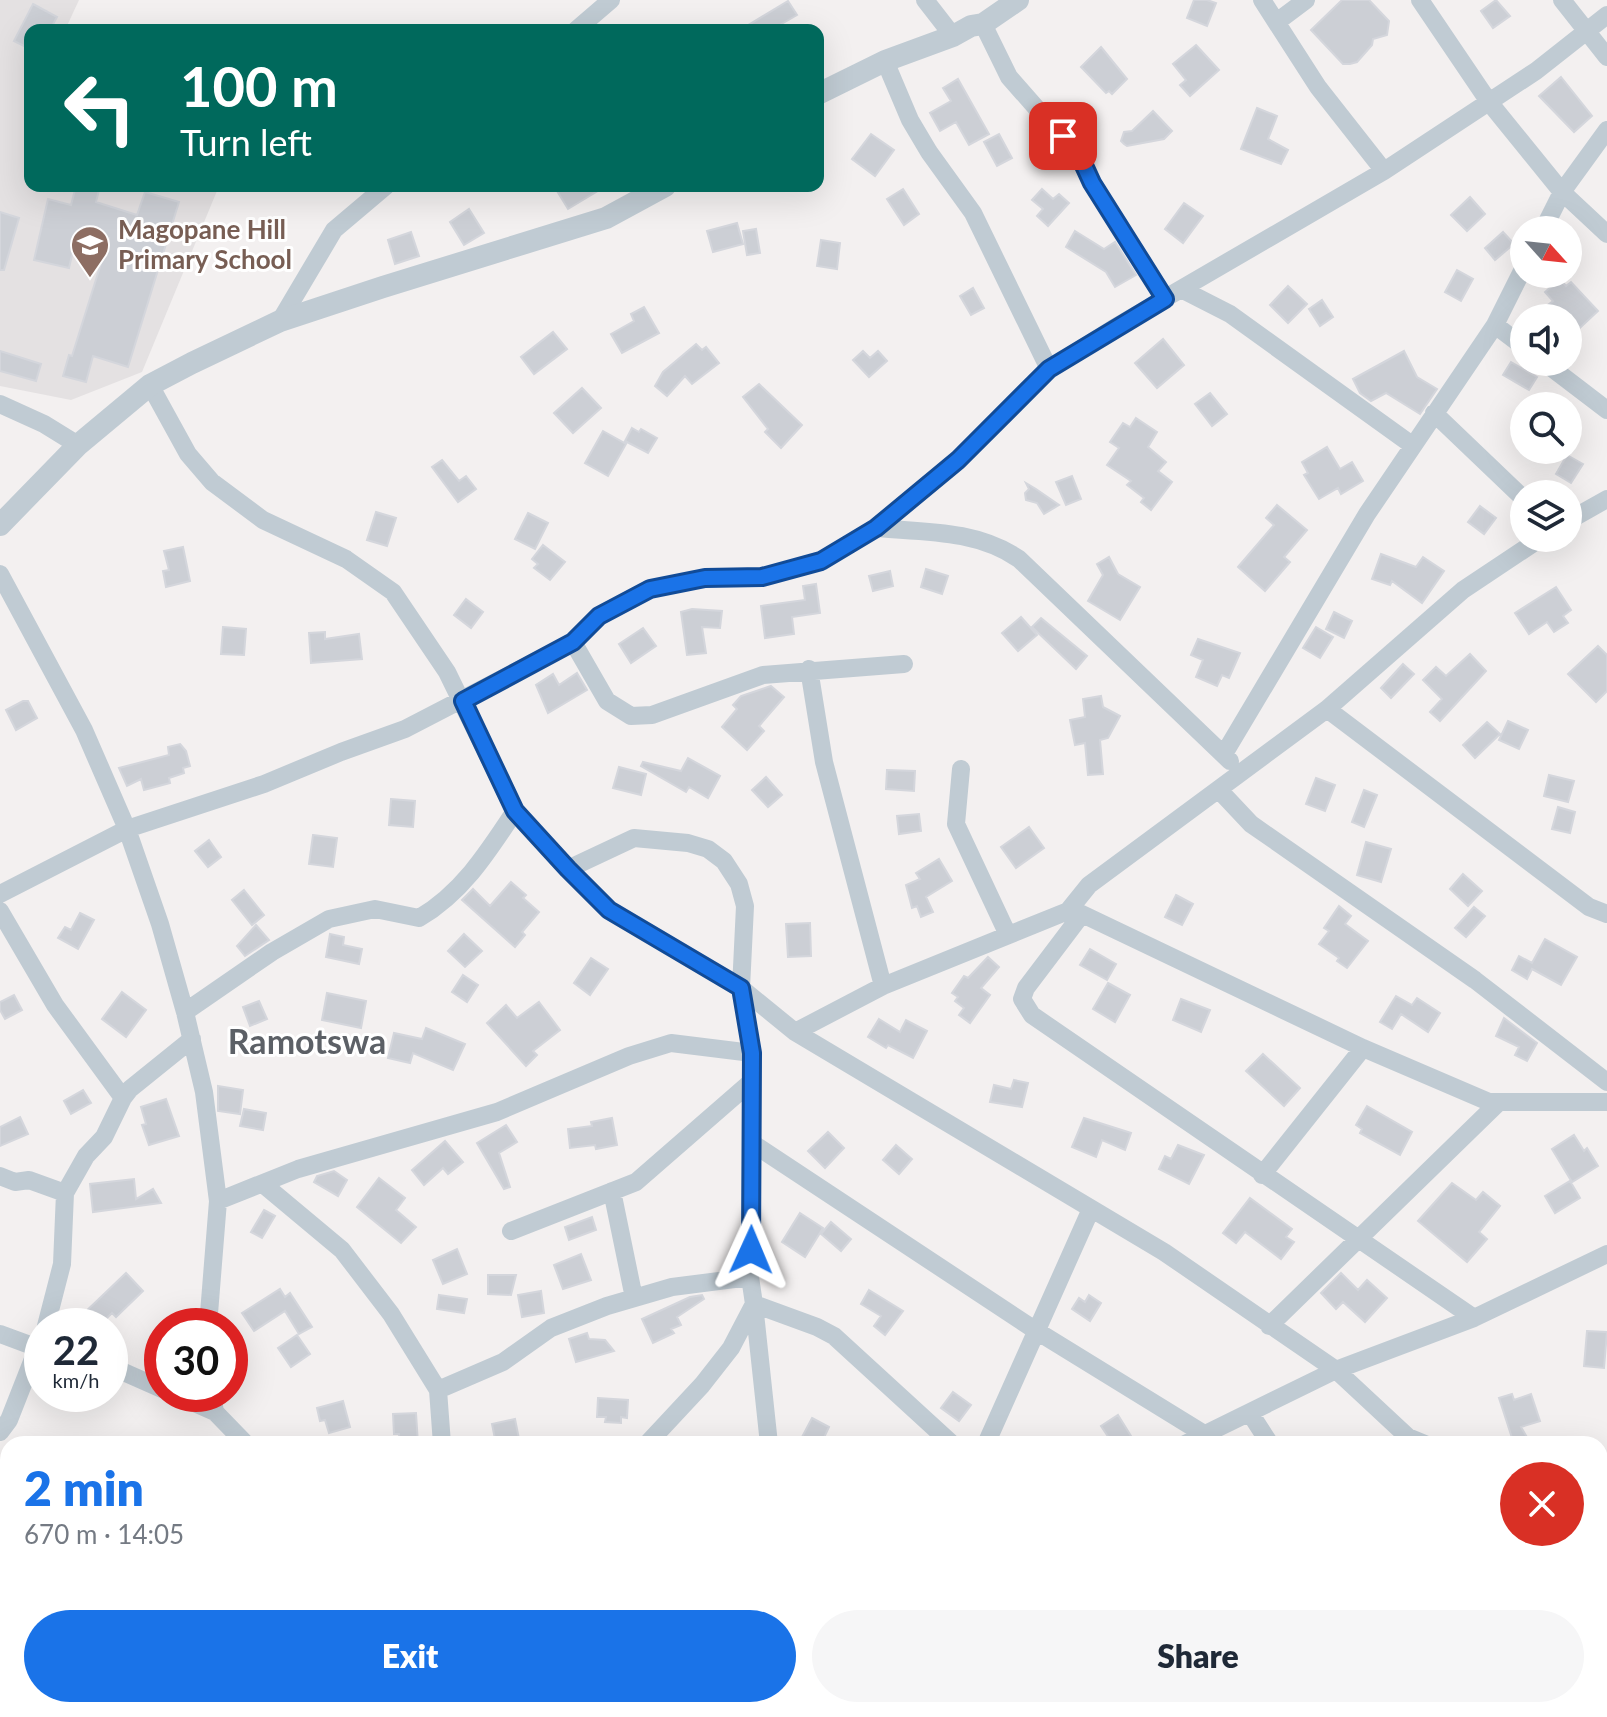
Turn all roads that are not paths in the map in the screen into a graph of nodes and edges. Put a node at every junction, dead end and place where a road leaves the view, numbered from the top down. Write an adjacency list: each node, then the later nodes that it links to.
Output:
1 (611, 0): 10 (street)
2 (925, 0): 13 (street)
3 (1018, 0): 11 (street)
4 (1262, 0): 9 (street)
5 (1306, 0): 9 (street)
6 (1562, 0): 12 (street)
7 (1424, 1): 17 (street)
8 (1607, 15): 12 (street)
9 (1278, 21): 19 (street)
10 (583, 24)
11 (983, 24): 13 (street); 26 (street)
12 (1588, 32): 14 (street); 17 (street)
13 (953, 36): 15 (street)
14 (1607, 57)
15 (885, 61): 16 (street); 30 (street)
16 (824, 91)
17 (1489, 102): 19 (street); 22 (street)
18 (1607, 130): 22 (street)
19 (1384, 171): 26 (street)
20 (379, 192): 27 (street)
21 (654, 192): 27 (street)
22 (1562, 192): 23 (street); 24 (street)
23 (1550, 216)
24 (1605, 227)
25 (1514, 288): 28 (street)
26 (1173, 294): 30 (street); 37 (street)
27 (280, 321): 32 (street)
28 (1495, 325): 29 (street); 35 (street)
29 (1510, 336)
30 (1049, 369): 42 (street)
31 (1562, 376): 34 (street)
32 (150, 385): 36 (street); 48 (street)
33 (0, 404): 36 (street)
34 (1607, 410)
35 (1434, 413): 37 (street); 38 (street)
36 (78, 445): 41 (street)
37 (1412, 445): 50 (street)
38 (1510, 486)
39 (1607, 499): 40 (street)
40 (1582, 513)
41 (0, 525)
42 (876, 528): 45 (street); 50 (street)
43 (1520, 552): 49 (street)
44 (0, 574): 55 (street)
45 (573, 642): 47 (street); 48 (street)
46 (904, 664): 47 (street)
47 (809, 669): 62 (street)
48 (463, 701): 54 (street); 55 (street)
49 (1327, 709): 52 (street); 60 (street)
50 (1224, 754): 52 (street)
51 (961, 769): 61 (street)
52 (1243, 773): 53 (street)
53 (1219, 790): 59 (street); 70 (street)
54 (515, 811): 56 (street); 64 (street)
55 (127, 829): 57 (street); 64 (street)
56 (568, 869): 63 (street); 63 (street)
57 (0, 894)
58 (0, 911): 71 (street)
59 (1075, 913): 61 (street); 67 (street); 75 (street)
60 (1607, 914)
61 (1008, 935): 62 (street)
62 (883, 986): 65 (street)
63 (741, 988): 65 (street); 68 (street)
64 (185, 1012): 66 (street)
65 (795, 1032): 81 (street)
66 (192, 1039): 71 (street); 80 (street)
67 (1363, 1048): 73 (street); 75 (street)
68 (752, 1053): 69 (street); 77 (street)
69 (752, 1081): 74 (street); 78 (street)
70 (1607, 1082)
71 (123, 1098): 79 (street)
72 (1607, 1102): 73 (street)
73 (1498, 1103): 83 (street)
74 (752, 1143): 85 (street); 92 (street)
75 (1262, 1175): 83 (street)
76 (0, 1176): 79 (street)
77 (263, 1184): 80 (street); 97 (street)
78 (612, 1191): 82 (street); 86 (street)
79 (65, 1193): 88 (street)
80 (218, 1201): 89 (street)
81 (1091, 1209): 91 (street); 92 (street)
82 (511, 1231)
83 (1358, 1239): 90 (street); 91 (street)
84 (1607, 1254): 90 (street)
85 (750, 1277): 86 (street); 87 (street)
86 (634, 1298): 97 (street)
87 (754, 1304): 104 (street); 105 (street); 106 (street)
88 (51, 1308)
89 (209, 1308)
90 (1474, 1318): 95 (street)
91 (1269, 1326): 95 (street)
92 (1035, 1330): 101 (street); 107 (street)
93 (0, 1334): 94 (street)
94 (24, 1340)
95 (1336, 1370): 99 (street); 110 (street)
96 (24, 1384): 100 (street)
97 (438, 1390): 103 (street)
98 (221, 1412): 102 (street)
99 (1250, 1413): 101 (street); 109 (street)
100 (0, 1432)
101 (1204, 1434): 108 (street)
102 (240, 1436)
103 (441, 1436)
104 (654, 1436)
105 (768, 1436)
106 (943, 1436)
107 (989, 1436)
108 (1200, 1436)
109 (1265, 1436)
110 (1407, 1436)

